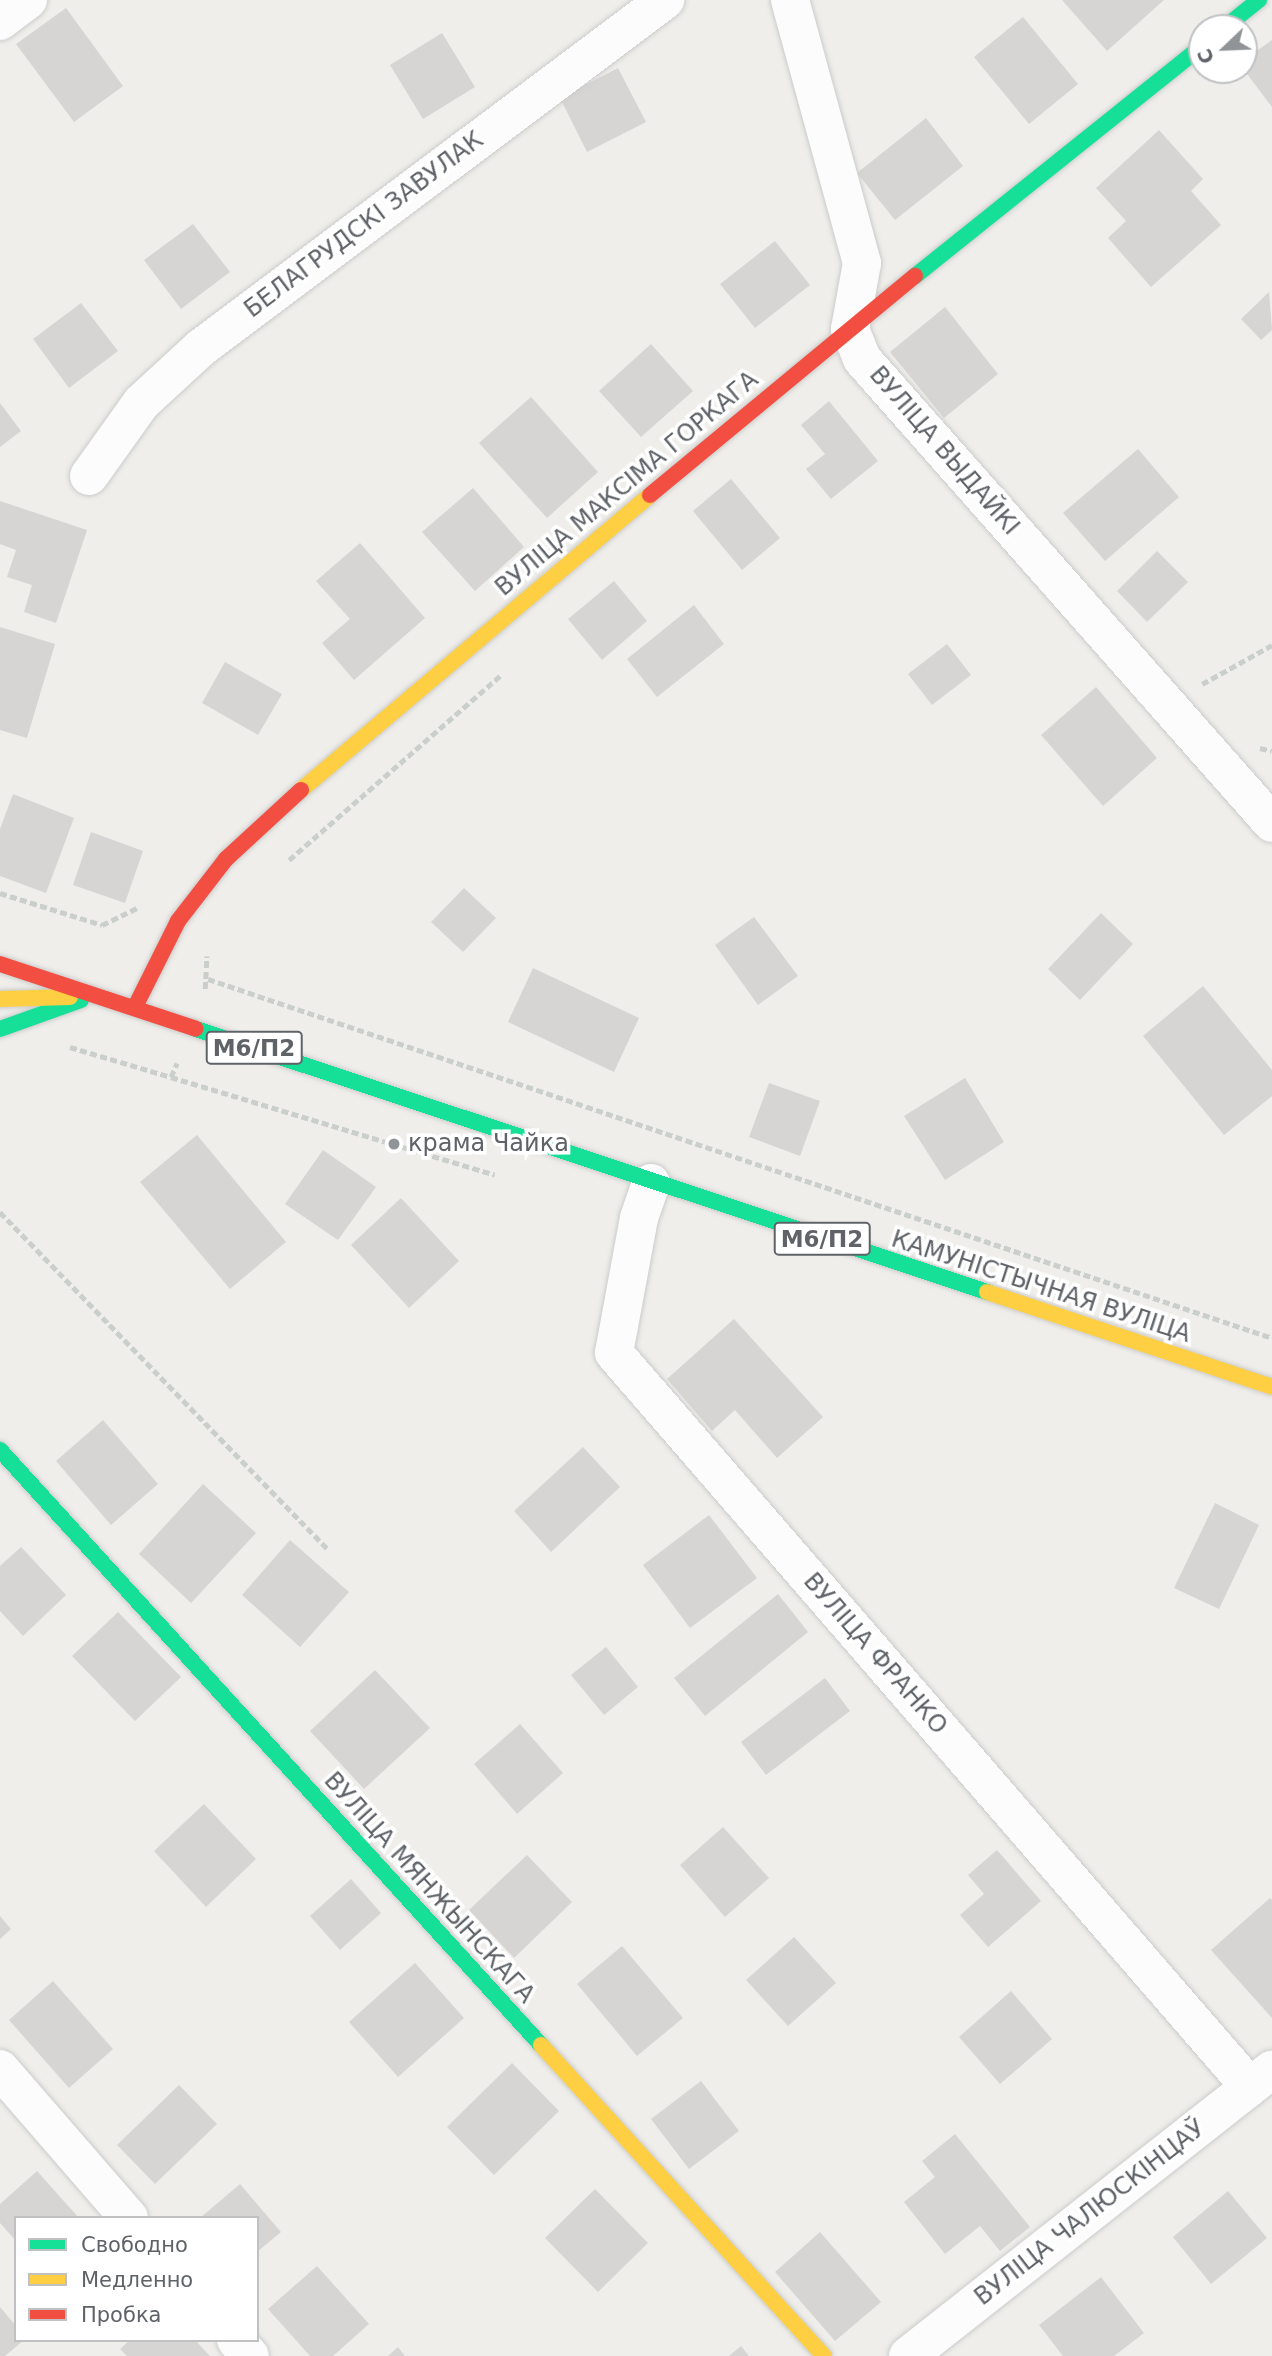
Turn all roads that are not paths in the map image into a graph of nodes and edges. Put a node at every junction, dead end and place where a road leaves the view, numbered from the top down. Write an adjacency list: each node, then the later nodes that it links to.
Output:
1 (28, 0): 6 (street)
2 (665, 0): 9 (street, БЕЛАГРУДСКІ ЗАВУЛАК)
3 (790, 0): 8 (street)
4 (1259, 0): 5 (street)
5 (1242, 14)
6 (0, 21)
7 (1188, 57): 8 (street, ВУЛІЦА МАКСІМА ГОРКАГА)
8 (850, 328): 10 (street, ВУЛІЦА ВЫДАЙКІ); 14 (street, ВУЛІЦА МАКСІМА ГОРКАГА)
9 (89, 477)
10 (1272, 823)
11 (0, 964): 12 (street, КАМУНІСТЫЧНАЯ ВУЛІЦА / М6/П2)
12 (93, 996): 13 (street, М6/П2); 14 (street, КАМУНІСТЫЧНАЯ ВУЛІЦА / М6/П2); 15 (street)
13 (0, 999)
14 (135, 1007): 16 (street, КАМУНІСТЫЧНАЯ ВУЛІЦА / М6/П2)
15 (0, 1029)
16 (651, 1183): 17 (street, КАМУНІСТЫЧНАЯ ВУЛІЦА / М6/П2); 20 (street, ВУЛІЦА ФРАНКО)
17 (1272, 1387)
18 (0, 1450): 24 (street, ВУЛІЦА МЯНЖЫНСКАГА)
19 (0, 2069): 21 (street)
20 (1261, 2078): 25 (street, ВУЛІЦА ЧАЛЮСКІНЦАЎ)
21 (127, 2216)
22 (238, 2342): 23 (street)
23 (250, 2356)
24 (824, 2356)
25 (908, 2356)

